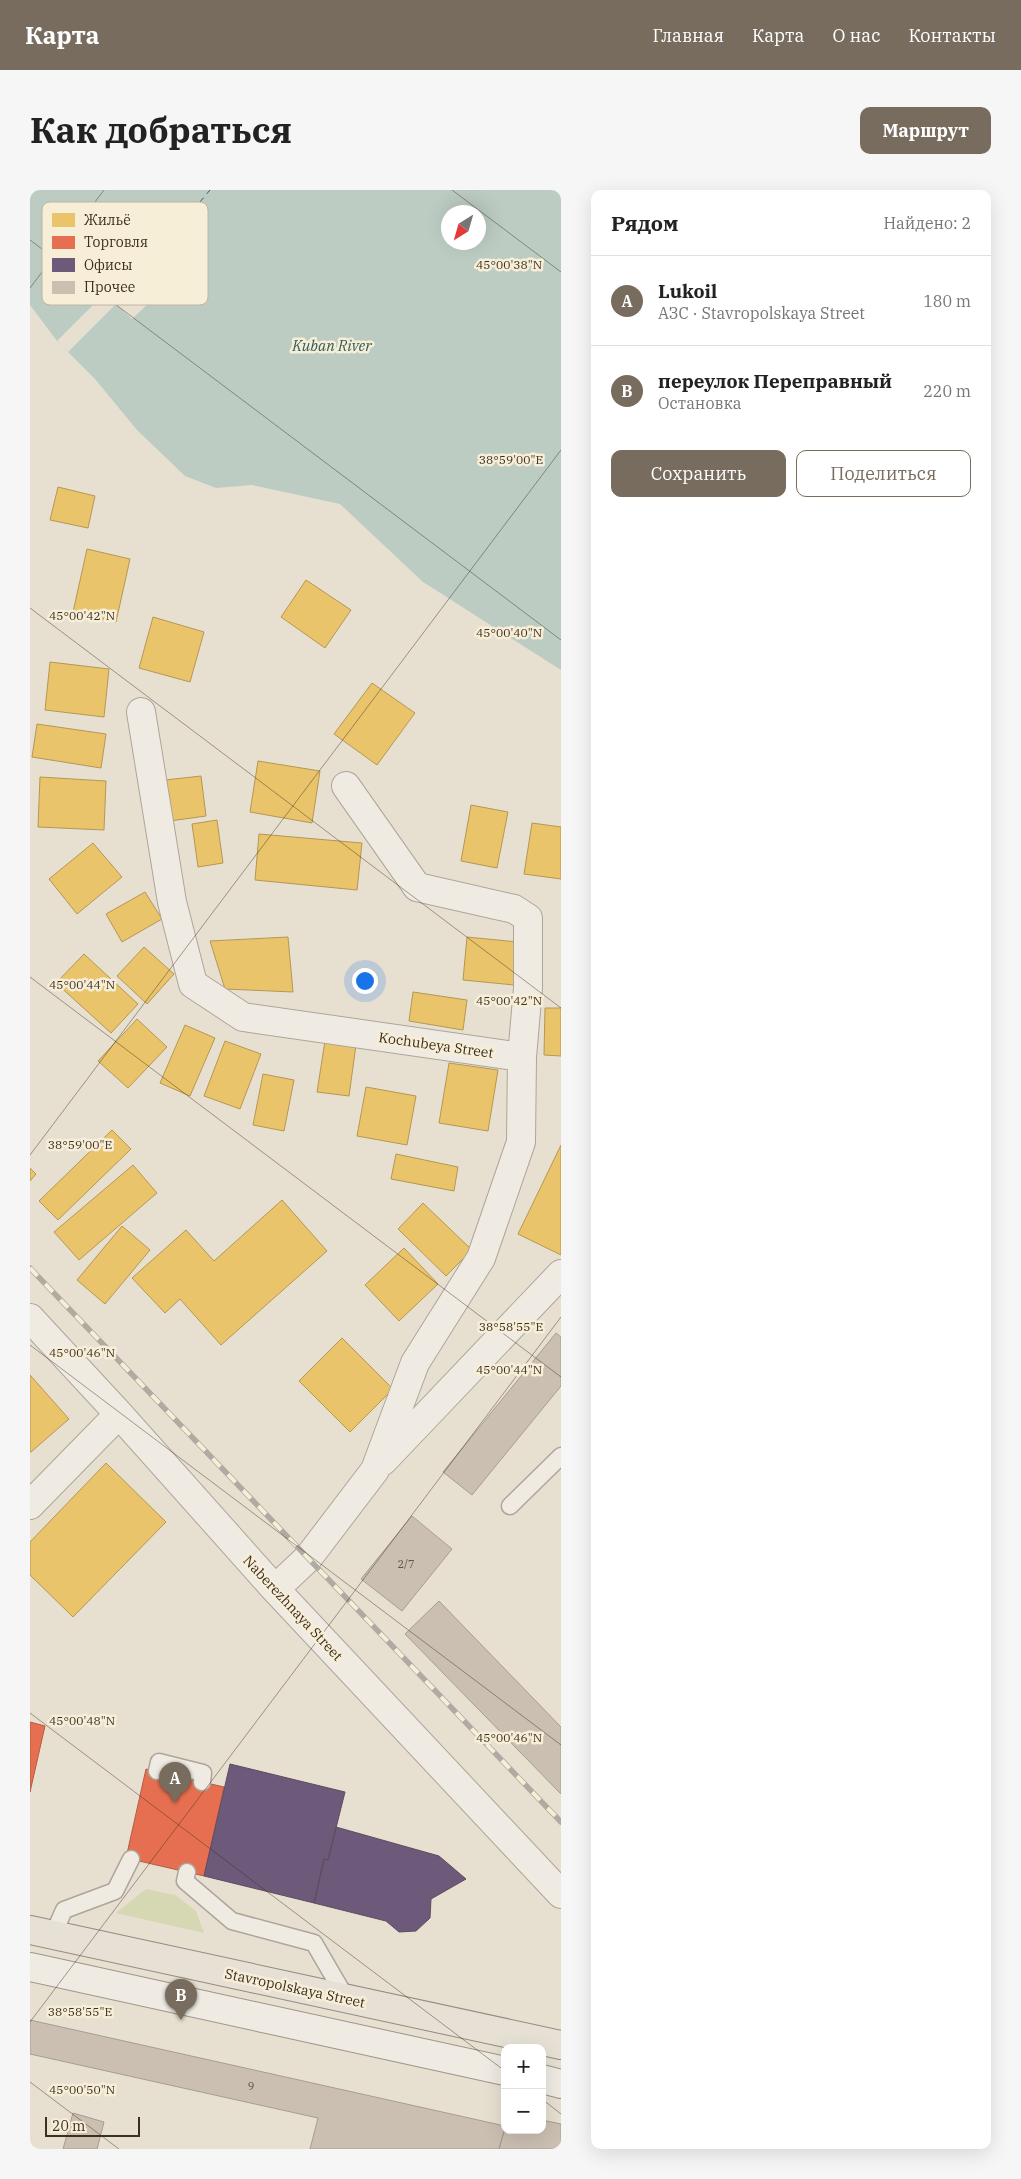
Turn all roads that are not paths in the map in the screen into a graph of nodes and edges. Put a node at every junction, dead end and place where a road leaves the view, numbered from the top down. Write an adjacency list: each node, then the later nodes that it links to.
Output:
1 (141, 712): 3 (street, Kochubeya Street)
2 (346, 786): 3 (street)
3 (522, 1057): 8 (street)
4 (561, 1274): 8 (street)
5 (30, 1318): 6 (street, Naberezhnaya Street)
6 (119, 1414): 9 (street); 11 (street, Naberezhnaya Street)
7 (561, 1456): 10 (lane)
8 (375, 1470): 11 (street)
9 (30, 1505)
10 (510, 1506)
11 (275, 1589): 16 (street, Naberezhnaya Street)
12 (157, 1772): 13 (lane)
13 (202, 1782)
14 (131, 1859): 17 (lane)
15 (186, 1872): 19 (lane)
16 (561, 1894)
17 (41, 1932): 19 (main road, Stavropolskaya Street)
18 (30, 1967): 21 (street)
19 (346, 1998): 20 (main road, Stavropolskaya Street)
20 (561, 2045)
21 (501, 2070)
22 (546, 2080): 23 (street)
23 (561, 2084)

